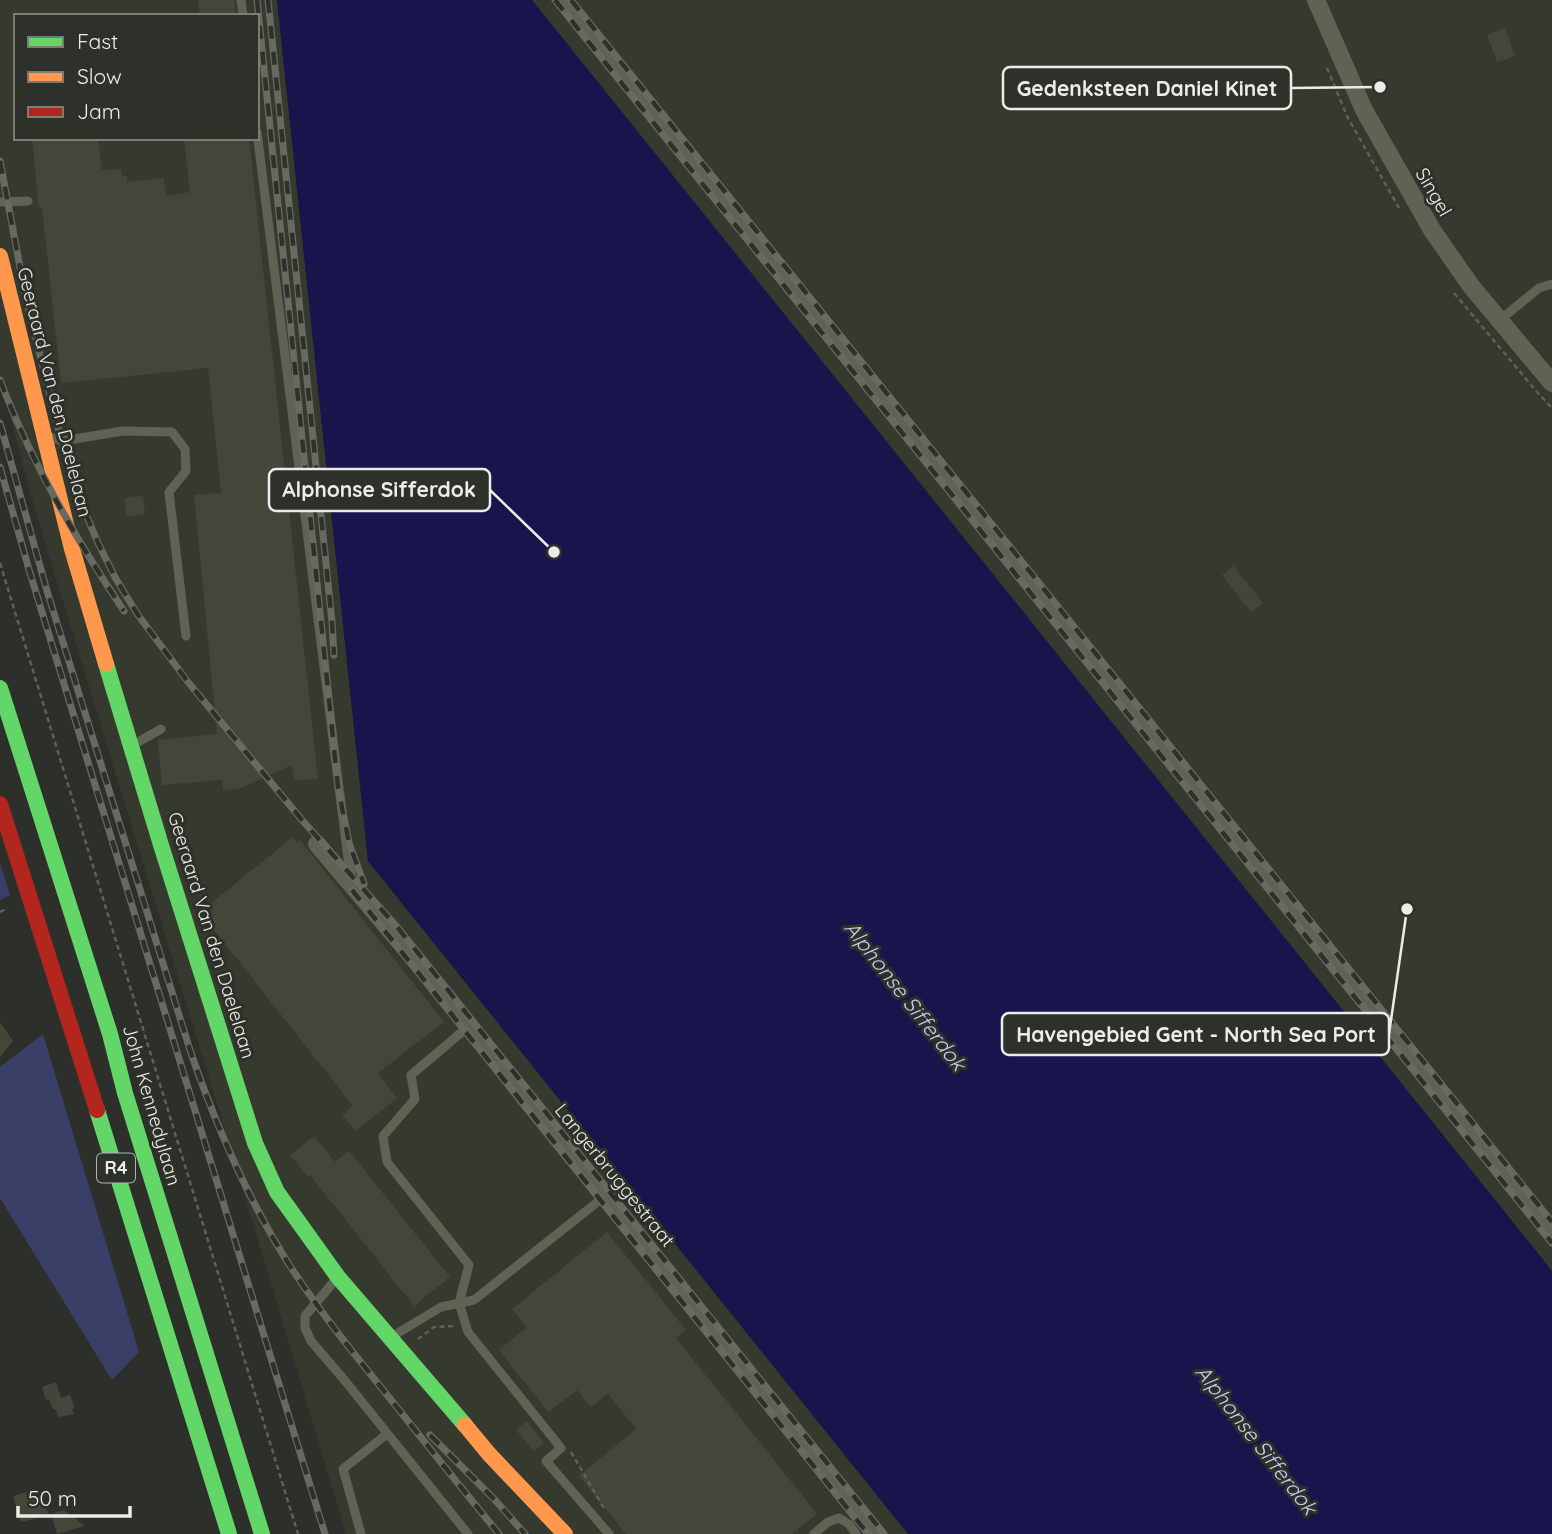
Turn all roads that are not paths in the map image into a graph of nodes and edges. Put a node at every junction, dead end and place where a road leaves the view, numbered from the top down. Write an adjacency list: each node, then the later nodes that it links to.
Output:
1 (563, 0): 20 (lane)
2 (1316, 0): 8 (street, Singel)
3 (258, 140): 17 (lane)
4 (28, 201): 5 (lane)
5 (0, 202)
6 (0, 256): 10 (main road, Geeraard Van den Daelelaan)
7 (1552, 284): 8 (lane)
8 (1500, 320): 9 (street, Singel)
9 (1551, 380)
10 (44, 434): 11 (lane); 14 (main road, Geeraard Van den Daelelaan)
11 (186, 636)
12 (0, 688): 26 (main road, John Kennedylaan / R4)
13 (161, 729): 14 (lane)
14 (131, 746): 21 (main road, Geeraard Van den Daelelaan)
15 (0, 804): 25 (main road, R4)
16 (317, 844): 17 (street, Langerbruggestraat)
17 (355, 887): 18 (street, Langerbruggestraat)
18 (469, 1026): 19 (street, Langerbruggestraat); 22 (lane)
19 (605, 1196): 22 (lane); 33 (street, Langerbruggestraat)
20 (1552, 1233)
21 (338, 1276): 23 (main road, Geeraard Van den Daelelaan); 24 (lane)
22 (459, 1303): 23 (lane); 30 (lane)
23 (390, 1338): 29 (main road, Geeraard Van den Daelelaan)
24 (387, 1434): 27 (lane); 28 (lane)
25 (229, 1534)
26 (262, 1534)
27 (361, 1534)
28 (468, 1534)
29 (565, 1534)
30 (609, 1534)
31 (814, 1534): 32 (lane)
32 (856, 1534)
33 (877, 1534)

